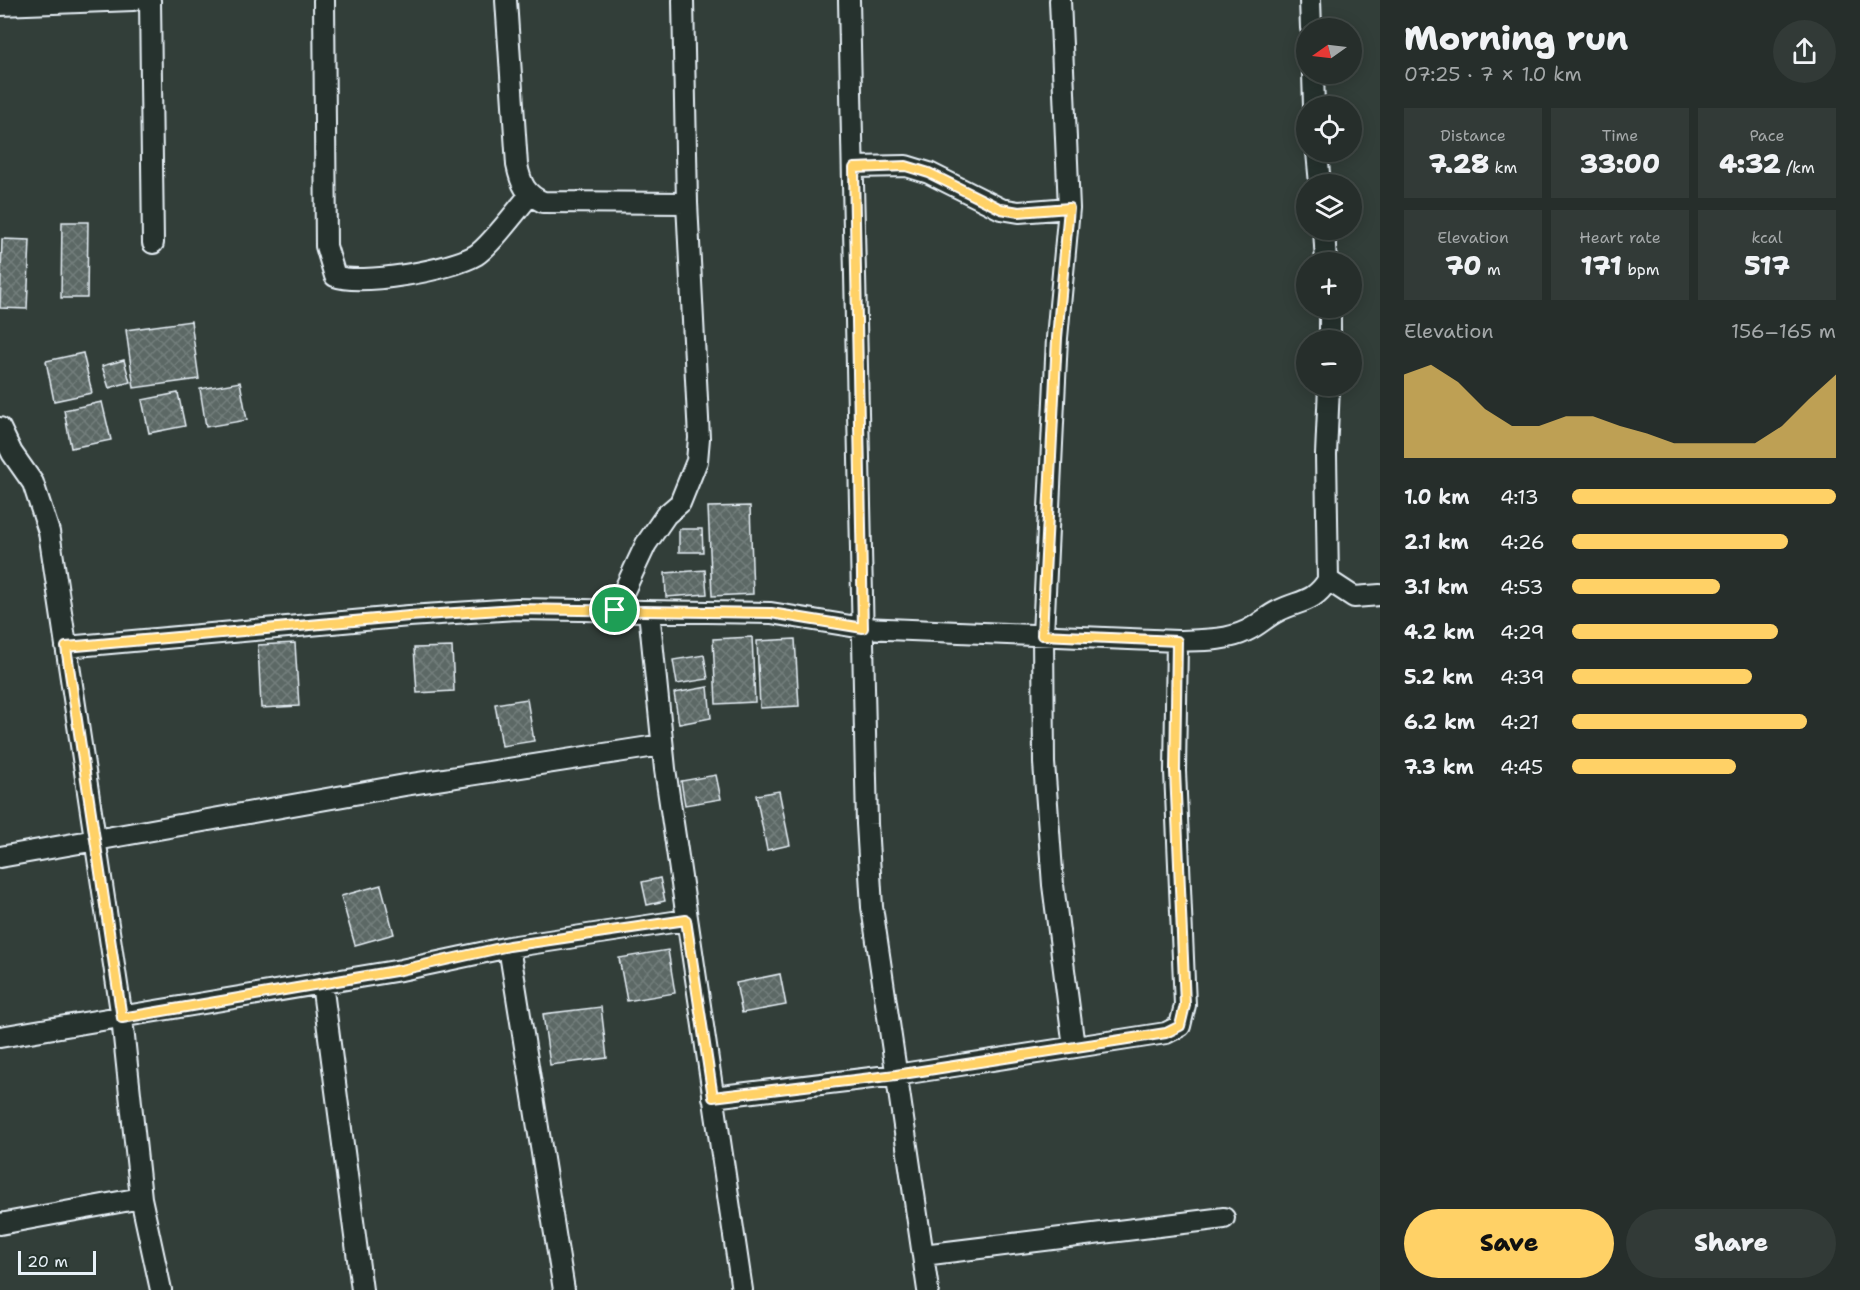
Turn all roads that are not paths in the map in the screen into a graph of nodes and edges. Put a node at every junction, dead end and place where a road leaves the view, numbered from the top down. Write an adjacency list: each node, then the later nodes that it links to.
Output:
1 (133, 0): 9 (street)
2 (150, 0): 15 (street)
3 (324, 0): 12 (street)
4 (506, 0): 12 (street)
5 (683, 0): 13 (street)
6 (849, 0): 11 (street)
7 (1060, 0): 14 (street)
8 (1310, 0): 10 (street)
9 (0, 5)
10 (1311, 18)
11 (854, 168): 14 (street); 22 (street)
12 (530, 196): 13 (street)
13 (687, 203): 20 (street)
14 (1069, 208): 23 (street)
15 (153, 243)
16 (1329, 396): 18 (street)
17 (0, 429): 25 (street)
18 (1328, 580): 19 (street); 24 (street)
19 (1378, 600)
20 (615, 610): 21 (street); 25 (street)
21 (649, 611): 22 (street); 26 (street)
22 (863, 628): 23 (street); 35 (street)
23 (1042, 635): 24 (street); 34 (street)
24 (1177, 641): 34 (street)
25 (66, 647): 27 (street)
26 (662, 745): 27 (street); 29 (street)
27 (95, 841): 28 (street); 32 (street)
28 (0, 857)
29 (686, 920): 30 (street); 36 (street)
30 (509, 946): 31 (street); 43 (street)
31 (322, 983): 32 (street); 42 (street)
32 (122, 1018): 33 (street); 37 (street)
33 (0, 1038)
34 (1074, 1047): 35 (street)
35 (896, 1075): 36 (street); 40 (street)
36 (713, 1097): 44 (street)
37 (141, 1198): 39 (street); 41 (street)
38 (1224, 1218): 40 (street)
39 (0, 1224)
40 (923, 1256): 45 (street)
41 (161, 1290)
42 (362, 1290)
43 (564, 1290)
44 (742, 1290)
45 (928, 1290)

